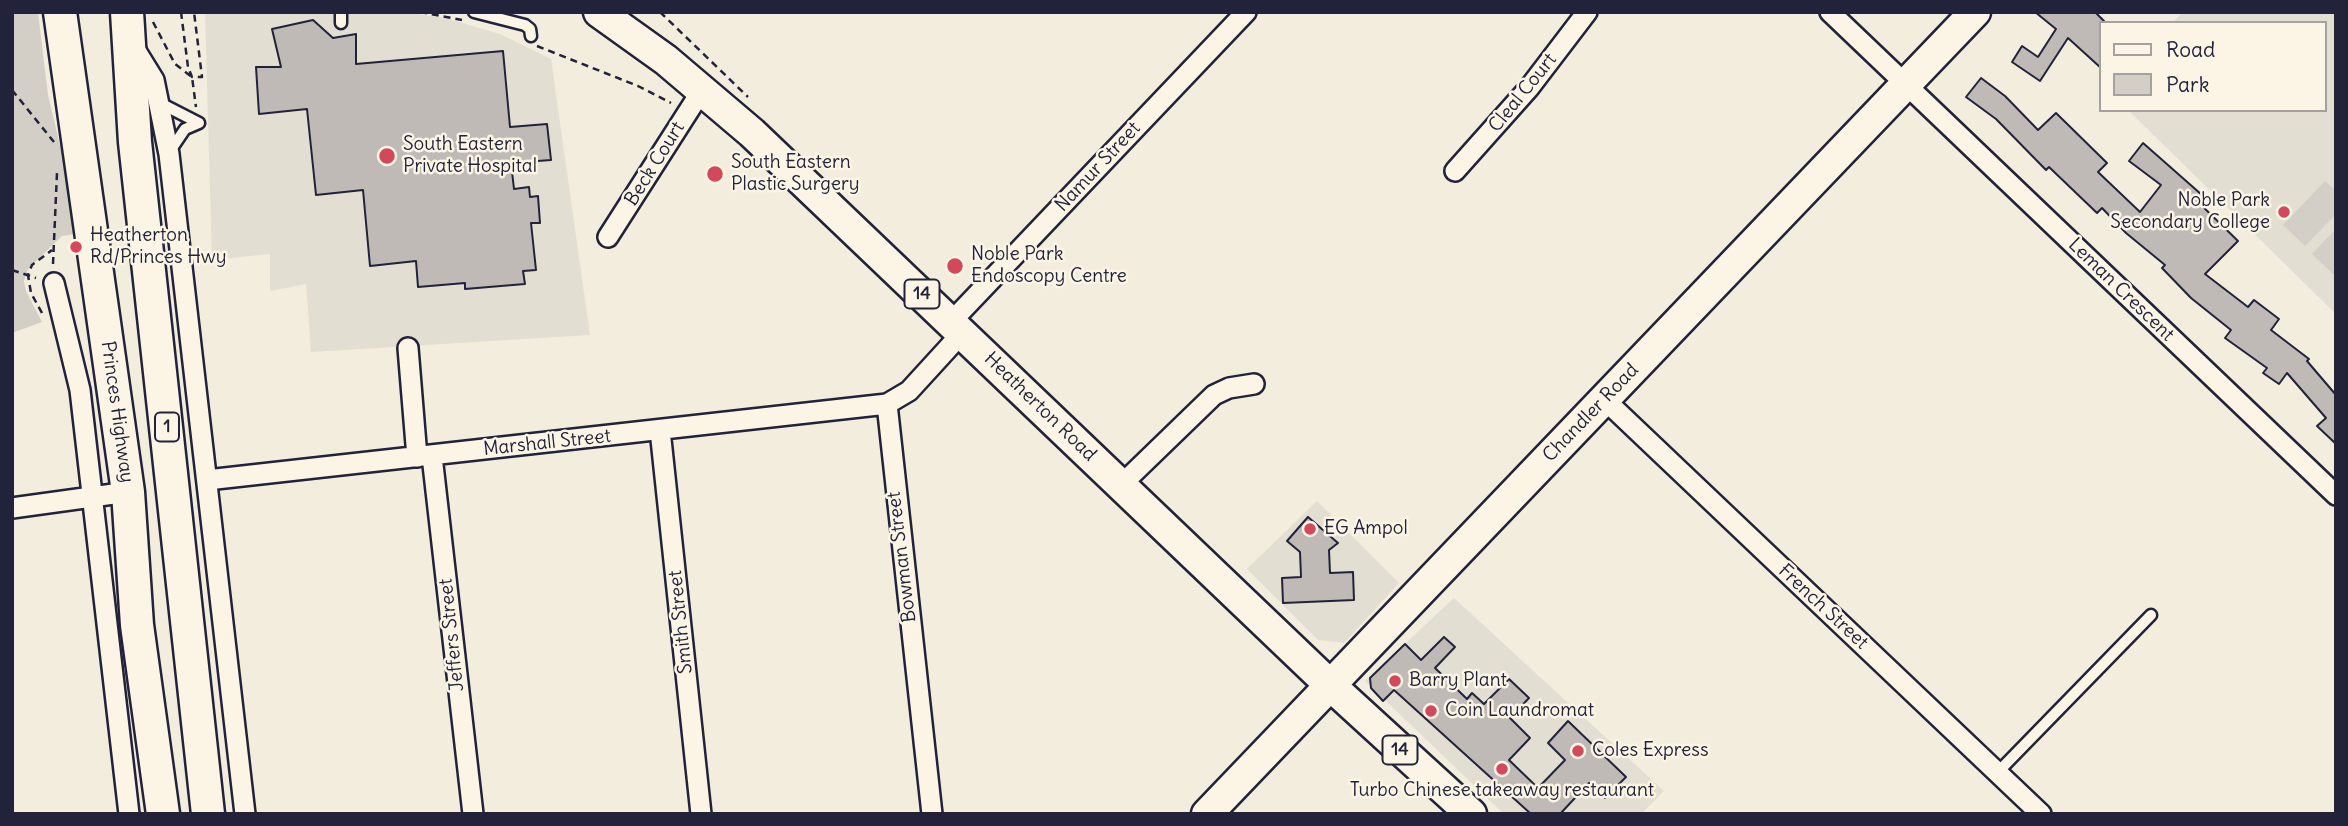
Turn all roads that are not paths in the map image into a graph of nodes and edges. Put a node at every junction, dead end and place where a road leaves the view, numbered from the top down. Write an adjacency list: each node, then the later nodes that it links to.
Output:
1 (60, 12): 26 (highway, Princes Highway)
2 (599, 12): 11 (main road, Heatherton Road / 14)
3 (1246, 12): 17 (street, Namur Street)
4 (1587, 12): 14 (street, Cleal Court)
5 (1829, 12): 10 (street, Leman Crescent)
6 (1975, 12): 10 (main road, Chandler Road)
7 (471, 17): 9 (lane)
8 (136, 22): 12 (street); 35 (highway, 1)
9 (530, 39)
10 (1906, 85): 20 (main road, Chandler Road); 27 (street, Leman Crescent)
11 (702, 90): 15 (street, Beck Court); 17 (main road, Heatherton Road / 14)
12 (160, 102): 13 (street); 13 (lane)
13 (169, 154): 24 (street)
14 (1455, 171)
15 (608, 237)
16 (54, 283): 28 (street, Princes Highway)
17 (957, 328): 21 (street); 25 (main road, Heatherton Road / 14)
18 (408, 348): 23 (street, Jeffers Street)
19 (1254, 384): 25 (street)
20 (1604, 399): 31 (main road, Chandler Road); 32 (street, French Street)
21 (887, 404): 22 (street, Marshall Street); 39 (street, Bowman Street)
22 (660, 430): 23 (street, Marshall Street); 38 (street, Smith Street)
23 (425, 456): 24 (street, Marshall Street); 37 (street, Jeffers Street)
24 (207, 480): 36 (street)
25 (1121, 485): 31 (main road, Heatherton Road / 14)
26 (128, 492): 28 (street); 34 (highway, Princes Highway)
27 (2336, 495)
28 (93, 497): 29 (street); 33 (street, Princes Highway)
29 (12, 508)
30 (2151, 615): 32 (lane)
31 (1330, 685): 40 (main road, Chandler Road); 41 (main road, Heatherton Road / 14)
32 (1998, 772): 42 (street, French Street)
33 (129, 814)
34 (163, 814)
35 (208, 814)
36 (246, 814)
37 (473, 814)
38 (701, 814)
39 (932, 814)
40 (1207, 814)
41 (1471, 814)
42 (2041, 814)

